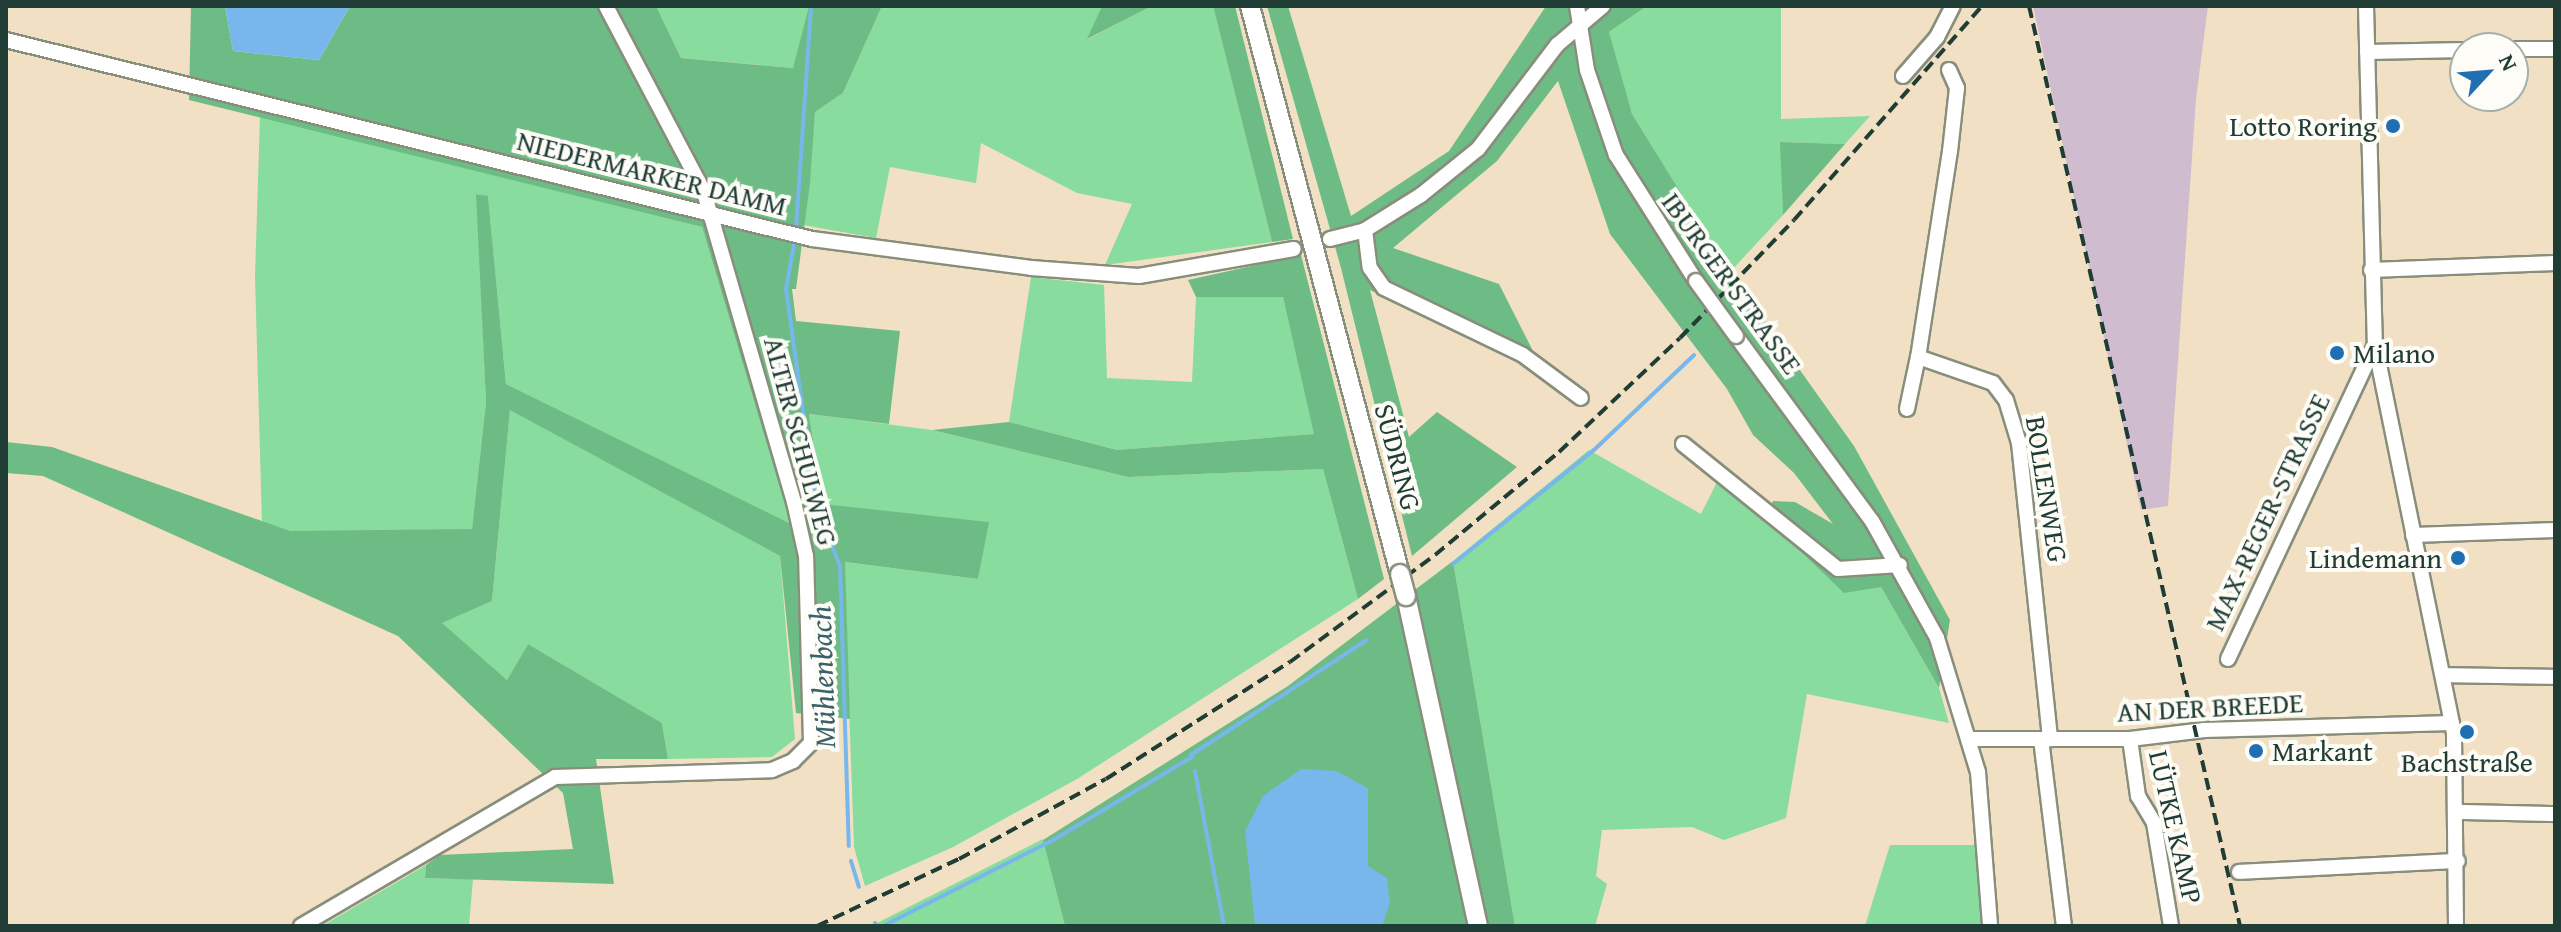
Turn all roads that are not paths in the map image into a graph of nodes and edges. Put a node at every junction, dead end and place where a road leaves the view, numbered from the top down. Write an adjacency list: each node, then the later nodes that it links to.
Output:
1 (606, 6): 15 (street, ALTER SCHULWEG)
2 (1250, 6): 41 (main road, SÜDRING, bridge)
3 (1577, 6): 7 (street, IBURGER STRASSE)
4 (1603, 6): 7 (street)
5 (1953, 6): 14 (street)
6 (2366, 6): 12 (street)
7 (1578, 22): 16 (street); 28 (street, IBURGER STRASSE, bridge)
8 (6, 40): 15 (street, NIEDERMARKER DAMM)
9 (2529, 49): 10 (street)
10 (2555, 49)
11 (2449, 50): 12 (street)
12 (2367, 52): 20 (street)
13 (1949, 70): 22 (street)
14 (1903, 76)
15 (712, 214): 18 (street, NIEDERMARKER DAMM); 40 (street, ALTER SCHULWEG)
16 (1365, 230): 17 (street); 23 (street)
17 (1330, 239)
18 (1294, 249)
19 (2555, 263): 20 (street)
20 (2371, 270): 21 (street)
21 (2375, 345): 27 (street); 29 (street, MAX-REGER-STRASSE)
22 (1918, 357): 24 (street); 34 (street, BOLLENWEG)
23 (1581, 398)
24 (1907, 409)
25 (1683, 444): 28 (street)
26 (2555, 530): 27 (street)
27 (2413, 535): 30 (street)
28 (1900, 565): 33 (street, IBURGER STRASSE)
29 (2228, 659)
30 (2443, 675): 31 (street); 32 (street)
31 (2555, 677)
32 (2452, 723): 35 (street, AN DER BREEDE); 36 (street)
33 (1971, 739): 34 (street, AN DER BREEDE); 42 (street, IBURGER STRASSE)
34 (2046, 739): 35 (street, AN DER BREEDE); 43 (street)
35 (2130, 739): 44 (street, LÜTKE KAMP)
36 (2459, 812): 37 (street); 38 (street)
37 (2555, 814)
38 (2458, 861): 39 (street); 45 (street)
39 (2239, 872)
40 (301, 926)
41 (1478, 926)
42 (1990, 926)
43 (2064, 926)
44 (2171, 926)
45 (2456, 926)

